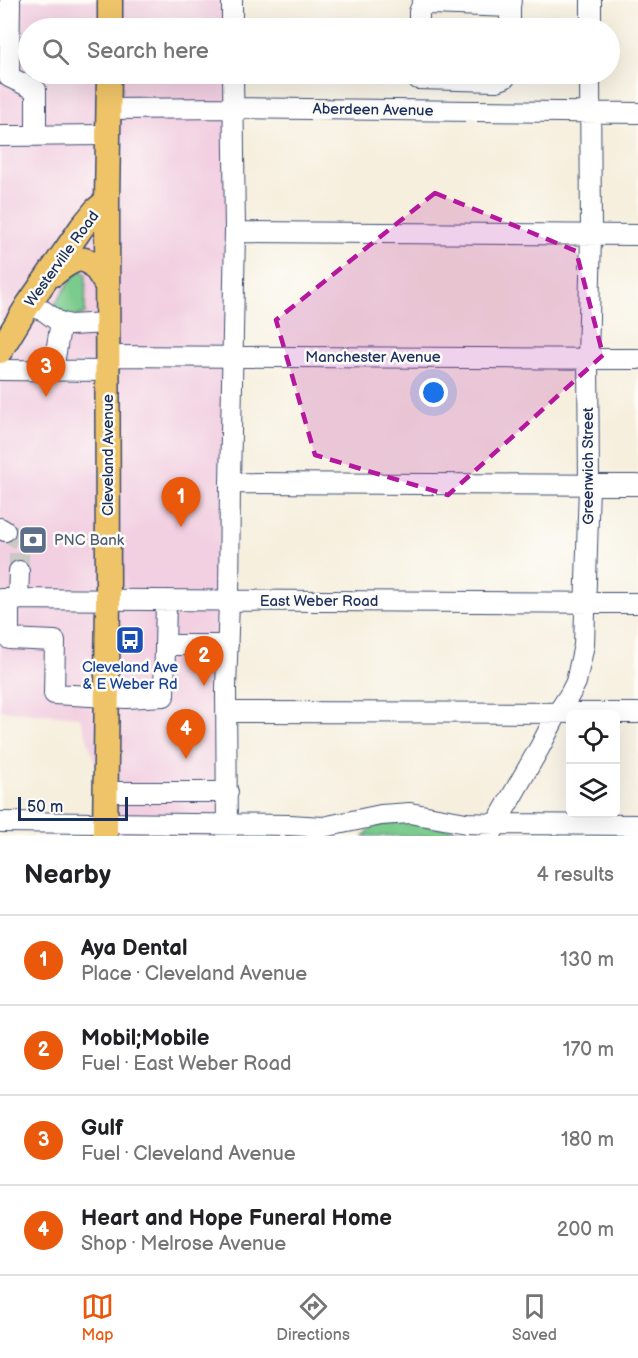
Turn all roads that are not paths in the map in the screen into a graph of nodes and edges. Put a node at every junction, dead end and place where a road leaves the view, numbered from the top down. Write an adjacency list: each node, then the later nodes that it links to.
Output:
1 (10, 0): 10 (street)
2 (110, 0): 6 (main road)
3 (232, 0): 7 (street)
4 (591, 0): 9 (street)
5 (510, 3): 8 (street)
6 (110, 18)
7 (232, 18)
8 (419, 18)
9 (591, 18)
10 (18, 81)
11 (24, 84): 23 (street)
12 (109, 84): 17 (main road, Cleveland Avenue)
13 (232, 84): 16 (street)
14 (418, 84): 18 (street)
15 (590, 84): 20 (street, Greenwich Street)
16 (233, 108): 17 (street, Aberdeen Avenue); 18 (street, Aberdeen Avenue); 25 (street)
17 (109, 109): 21 (main road, Cleveland Avenue)
18 (417, 111): 20 (street, Aberdeen Avenue)
19 (638, 113): 20 (street, Aberdeen Avenue)
20 (590, 114): 26 (street, Greenwich Street)
21 (108, 135): 23 (street); 24 (main road, Cleveland Avenue)
22 (0, 136): 23 (street)
23 (36, 136)
24 (107, 201): 28 (main road, Westerville Road); 29 (main road, Cleveland Avenue)
25 (235, 232): 26 (street); 34 (street)
26 (591, 235): 27 (street); 35 (street, Greenwich Street)
27 (638, 235)
28 (47, 279): 29 (main road); 30 (main road, Westerville Road)
29 (108, 286): 32 (main road, Cleveland Avenue)
30 (28, 305): 31 (street); 33 (main road, Westerville Road)
31 (61, 322): 32 (street); 39 (street)
32 (108, 323): 37 (main road, Cleveland Avenue)
33 (0, 351)
34 (232, 357): 35 (street, Manchester Avenue); 37 (street, Manchester Avenue); 40 (street)
35 (588, 359): 36 (street, Manchester Avenue); 41 (street, Greenwich Street)
36 (638, 359)
37 (107, 363): 39 (street, Manchester Avenue); 45 (main road, Cleveland Avenue)
38 (0, 370): 39 (street, Manchester Avenue)
39 (53, 370)
40 (230, 483): 41 (street); 47 (street)
41 (589, 485): 42 (street); 48 (street, Greenwich Street)
42 (638, 485)
43 (19, 571): 44 (street)
44 (9, 600): 45 (street, East Weber Road); 52 (street)
45 (108, 600): 46 (street, East Weber Road); 52 (main road, Cleveland Avenue)
46 (166, 600): 47 (street, East Weber Road); 50 (street)
47 (229, 600): 48 (street, East Weber Road); 51 (street)
48 (586, 603): 49 (street, East Weber Road); 55 (street, Greenwich Street)
49 (638, 603)
50 (165, 645): 51 (street); 52 (street)
51 (228, 645): 53 (street)
52 (107, 697): 56 (main road, Cleveland Avenue)
53 (227, 711): 55 (street); 57 (street)
54 (638, 713): 55 (street)
55 (557, 714): 62 (street, Greenwich Street)
56 (106, 792): 57 (street); 60 (main road, Cleveland Avenue)
57 (228, 792): 61 (street)
58 (0, 822): 60 (street)
59 (638, 825): 62 (street)
60 (105, 829): 61 (street)
61 (227, 830): 63 (street)
62 (494, 830): 63 (street)
63 (328, 832)

